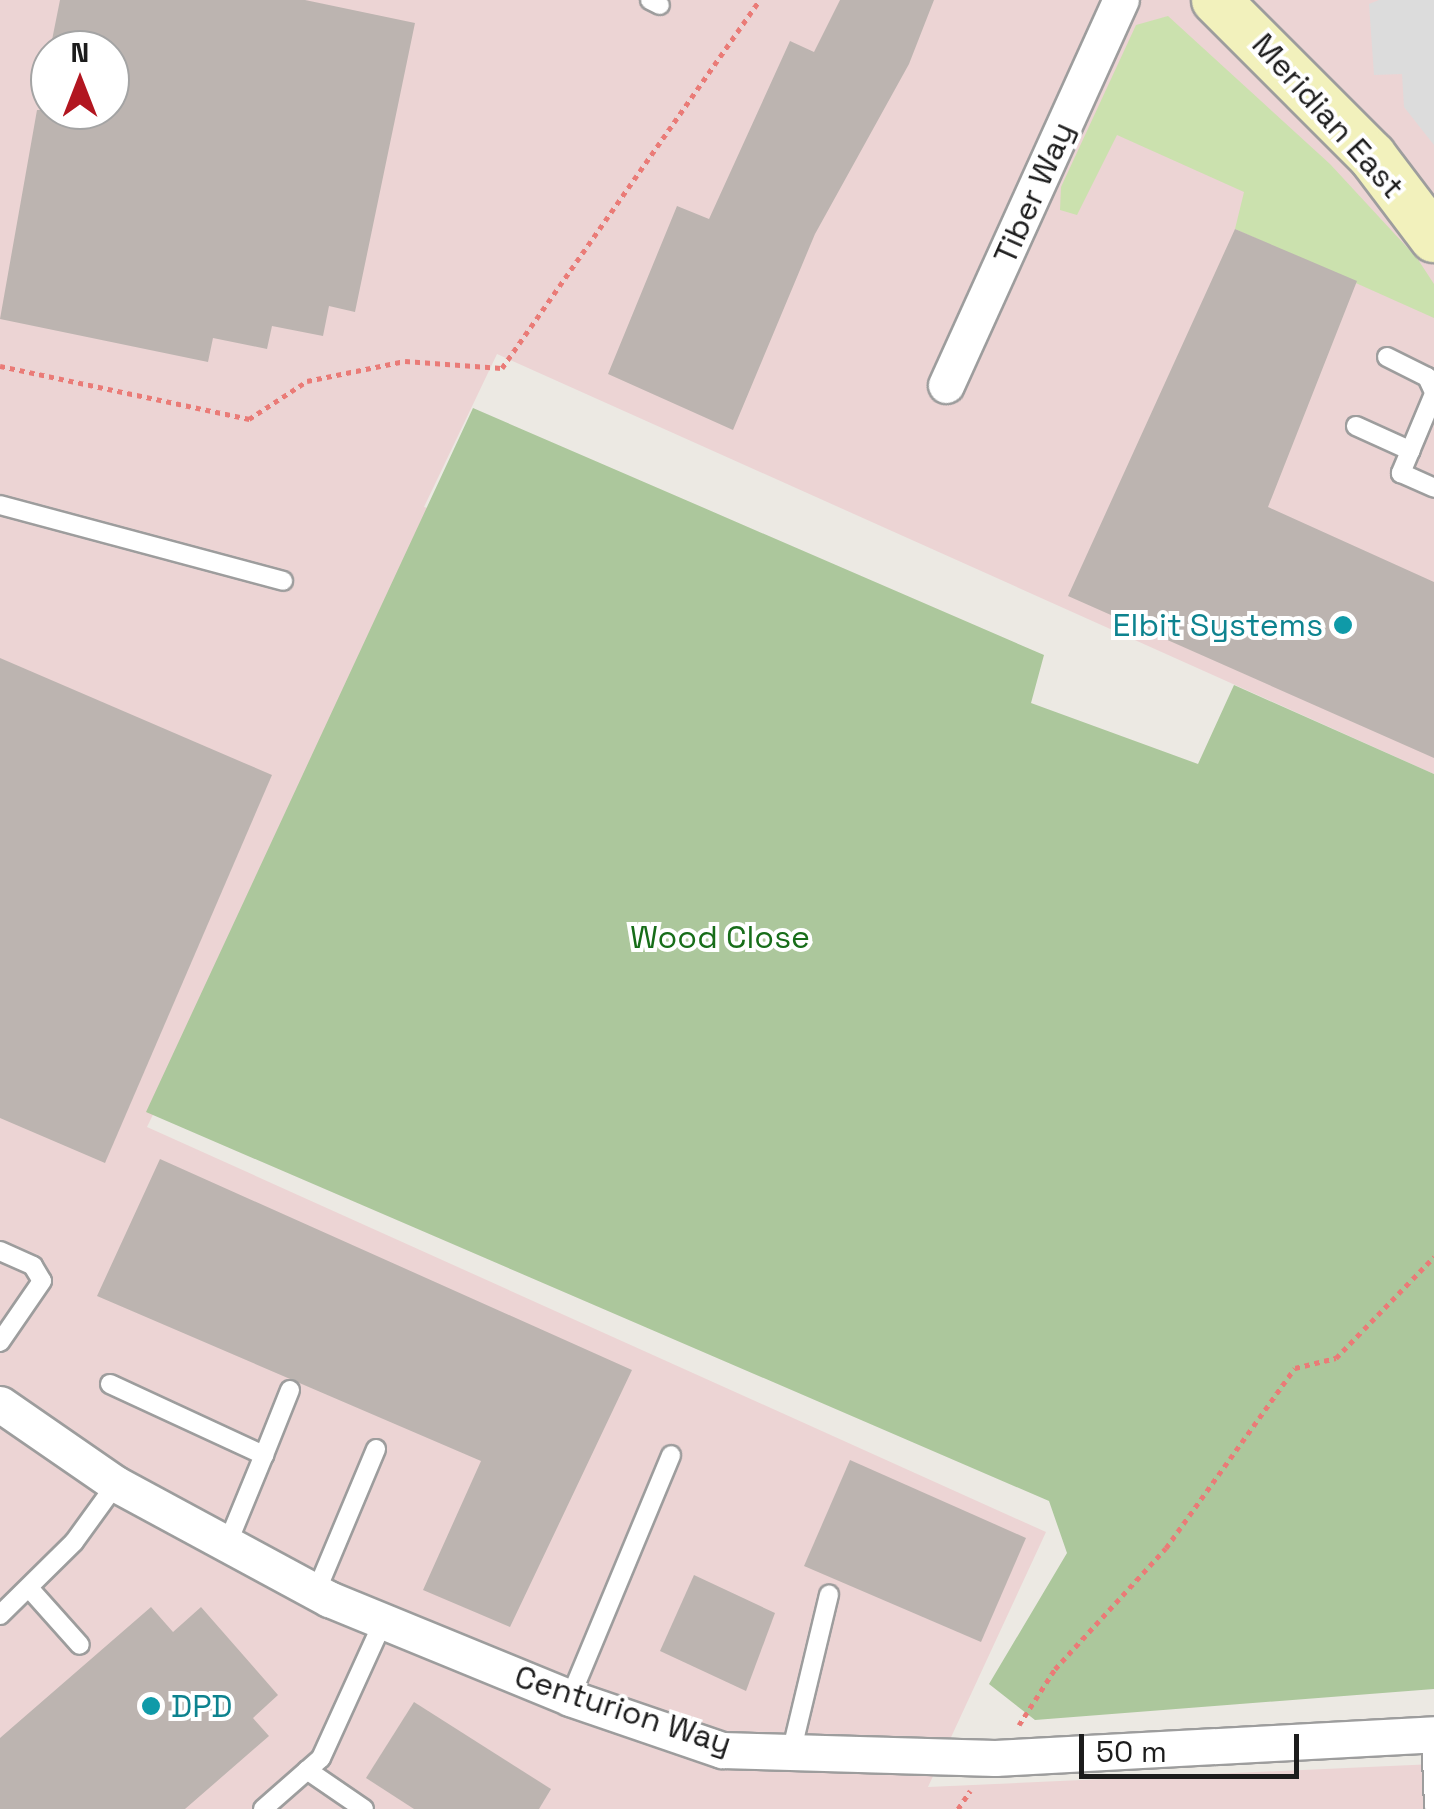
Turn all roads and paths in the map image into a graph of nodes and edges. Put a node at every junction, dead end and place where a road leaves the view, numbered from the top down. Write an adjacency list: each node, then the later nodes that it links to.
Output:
1 (760, 0): 6 (path)
2 (1121, 0): 7 (street, Tiber Way)
3 (1216, 0): 4 (street, Meridian East)
4 (1434, 238)
5 (1386, 356): 8 (lane)
6 (0, 366)
7 (946, 385)
8 (1434, 393): 10 (lane)
9 (1356, 426): 10 (lane)
10 (1410, 450): 11 (lane)
11 (1434, 488)
12 (0, 505): 13 (lane)
13 (282, 581)
14 (0, 1251): 16 (lane)
15 (1434, 1257): 34 (path)
16 (0, 1342)
17 (110, 1384): 21 (lane)
18 (290, 1390): 21 (lane)
19 (0, 1404): 23 (street, Centurion Way)
20 (376, 1450): 26 (lane)
21 (264, 1455): 24 (lane)
22 (671, 1456): 31 (lane)
23 (116, 1484): 24 (street, Centurion Way); 25 (lane)
24 (226, 1548): 26 (street, Centurion Way)
25 (29, 1588): 28 (lane); 30 (lane)
26 (316, 1592): 29 (street, Centurion Way)
27 (829, 1594): 33 (lane)
28 (0, 1614)
29 (383, 1622): 31 (street, Centurion Way); 35 (lane)
30 (80, 1645)
31 (570, 1698): 33 (street, Centurion Way)
32 (1432, 1734): 34 (street, Centurion Way); 36 (lane)
33 (791, 1753): 34 (street, Centurion Way)
34 (995, 1758): 39 (path)
35 (307, 1770): 37 (lane); 38 (lane)
36 (1434, 1807)
37 (263, 1809)
38 (364, 1809)
39 (958, 1809)

